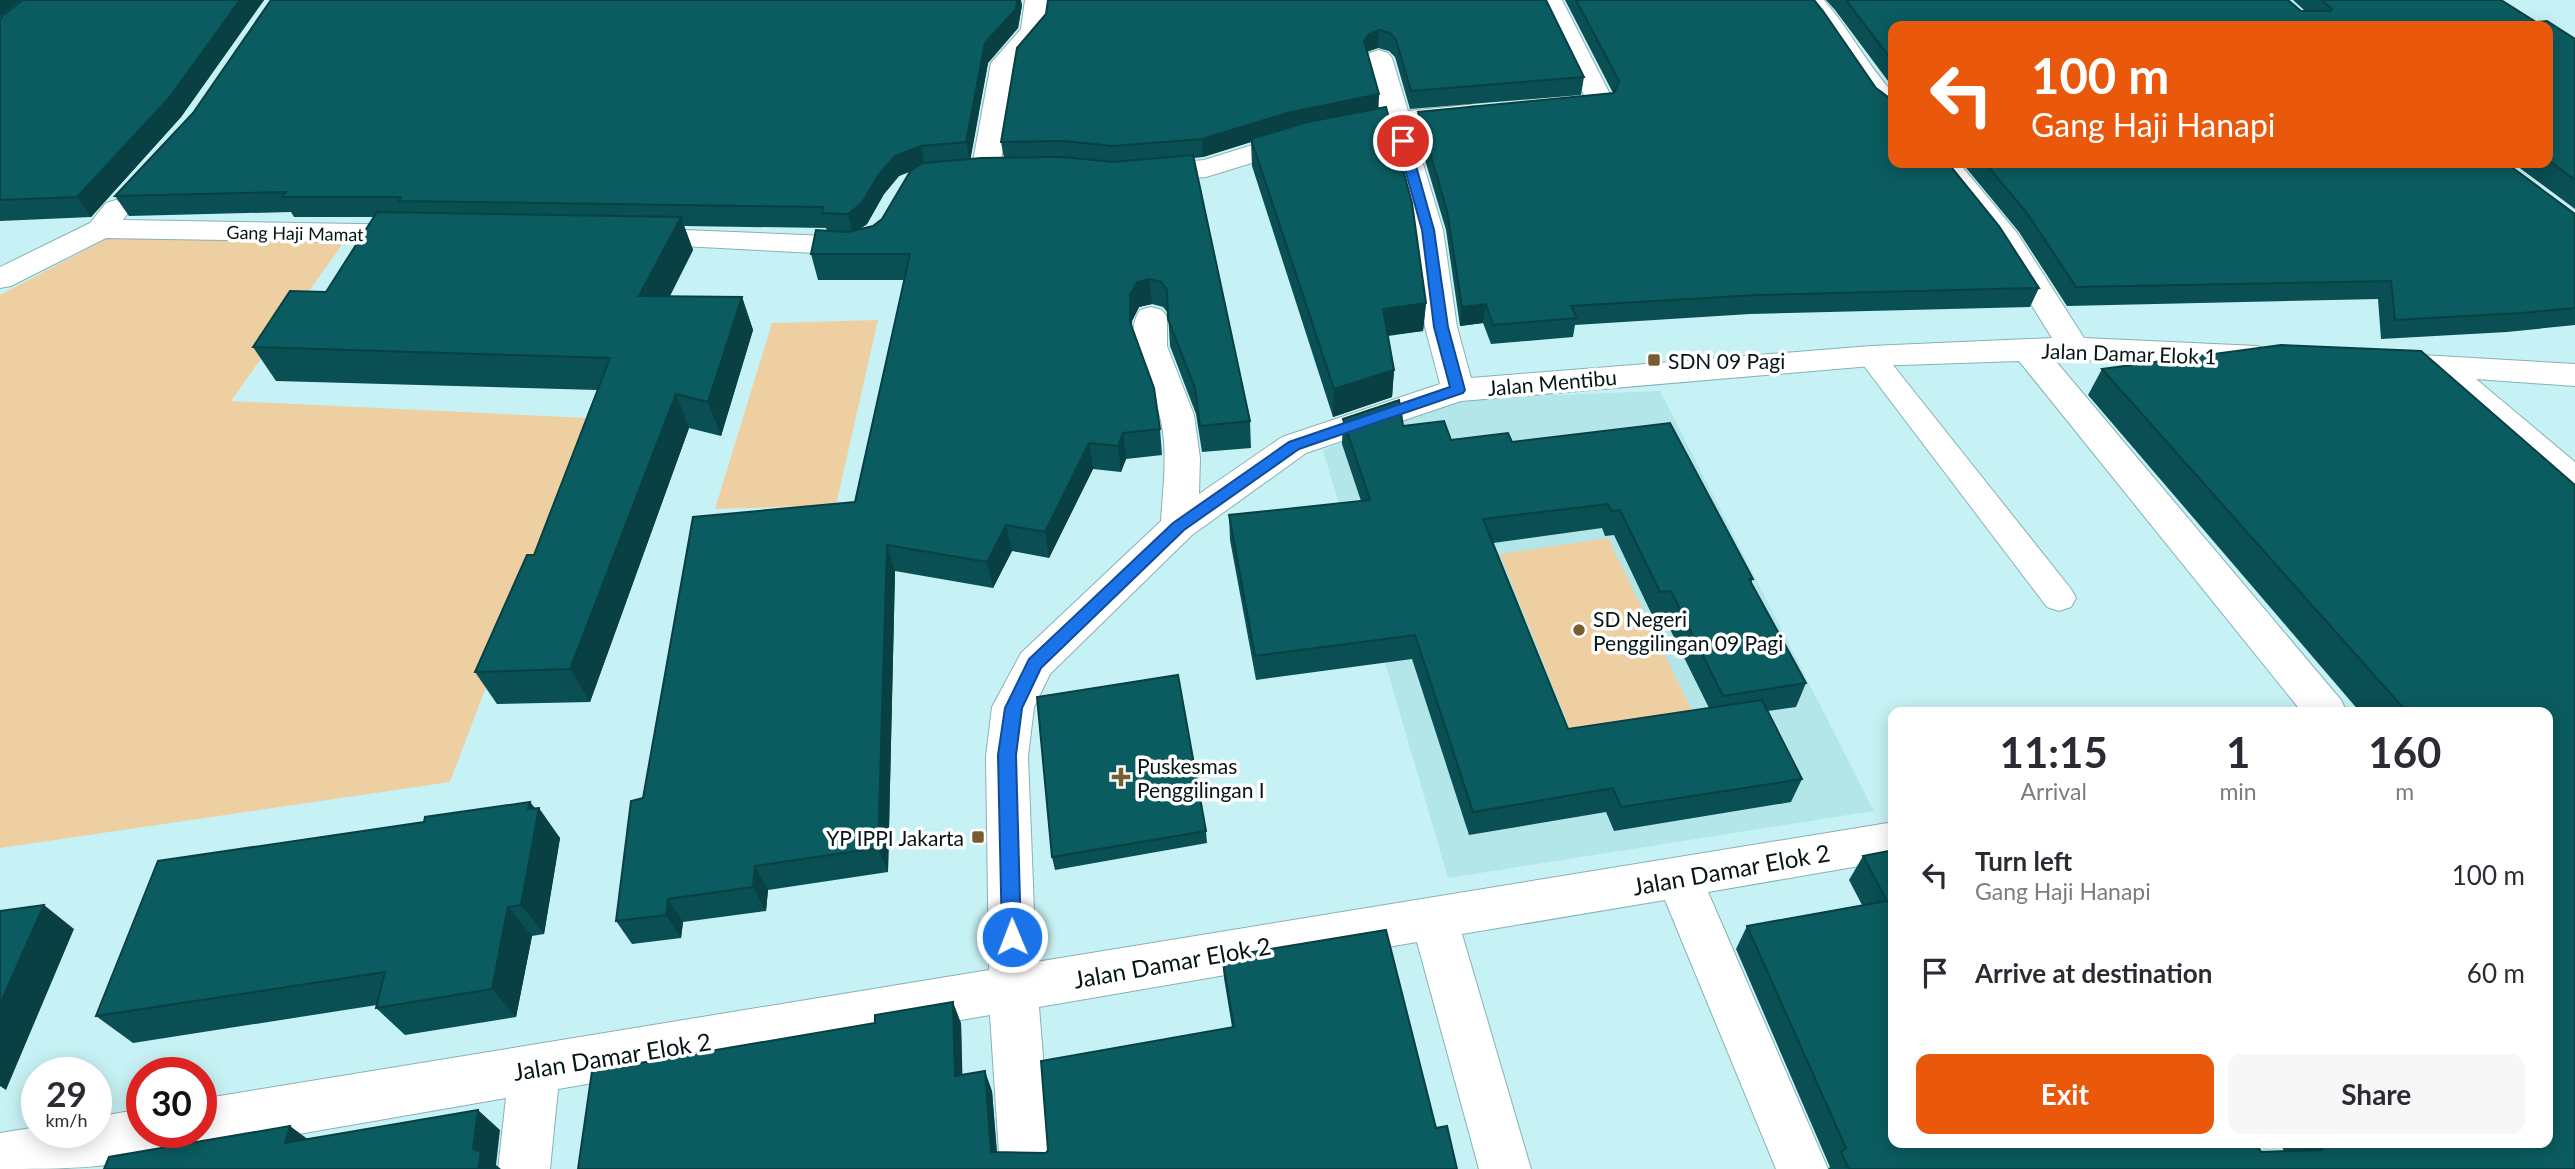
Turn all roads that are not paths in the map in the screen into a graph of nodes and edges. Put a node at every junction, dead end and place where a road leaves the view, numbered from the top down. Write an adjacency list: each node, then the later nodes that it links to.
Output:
1 (1037, 0): 10 (street)
2 (1550, 0): 6 (street)
3 (1811, 0): 5 (street)
4 (1379, 58): 8 (street)
5 (1888, 104)
6 (1536, 108)
7 (1496, 111): 8 (street)
8 (1397, 118): 11 (street); 26 (street)
9 (1948, 168): 19 (street)
10 (953, 174)
11 (1115, 176)
12 (131, 192): 14 (street)
13 (881, 227): 16 (street)
14 (101, 229): 15 (street, Gang Haji Mamat); 17 (street)
15 (451, 234)
16 (604, 236)
17 (0, 279)
18 (1152, 317): 28 (street)
19 (2074, 348): 20 (street, Jalan Damar Elok 1); 22 (street, Jalan Damar Elok 1)
20 (2028, 350): 21 (street, Jalan Mentibu); 30 (street)
21 (1871, 356): 26 (street, Jalan Mentibu); 29 (lane)
22 (2290, 359)
23 (2358, 362): 24 (street)
24 (2439, 366): 25 (street); 27 (street)
25 (2575, 375)
26 (1458, 390): 28 (street, Jalan Mentibu)
27 (2575, 481)
28 (1179, 527): 34 (street, Jalan Mentibu)
29 (2059, 598)
30 (2322, 707)
31 (1888, 842): 32 (street, Jalan Damar Elok 2)
32 (1679, 877): 33 (street, Jalan Damar Elok 2); 43 (street)
33 (1434, 918): 34 (street, Jalan Damar Elok 2); 42 (street)
34 (1013, 989): 35 (street, Jalan Damar Elok 2); 41 (street, Jalan Mentibu)
35 (534, 1069): 36 (street, Jalan Damar Elok 2); 40 (street)
36 (217, 1122)
37 (126, 1142): 38 (street)
38 (71, 1158): 39 (street)
39 (0, 1159)
40 (524, 1169)
41 (1026, 1169)
42 (1505, 1169)
43 (1802, 1169)

